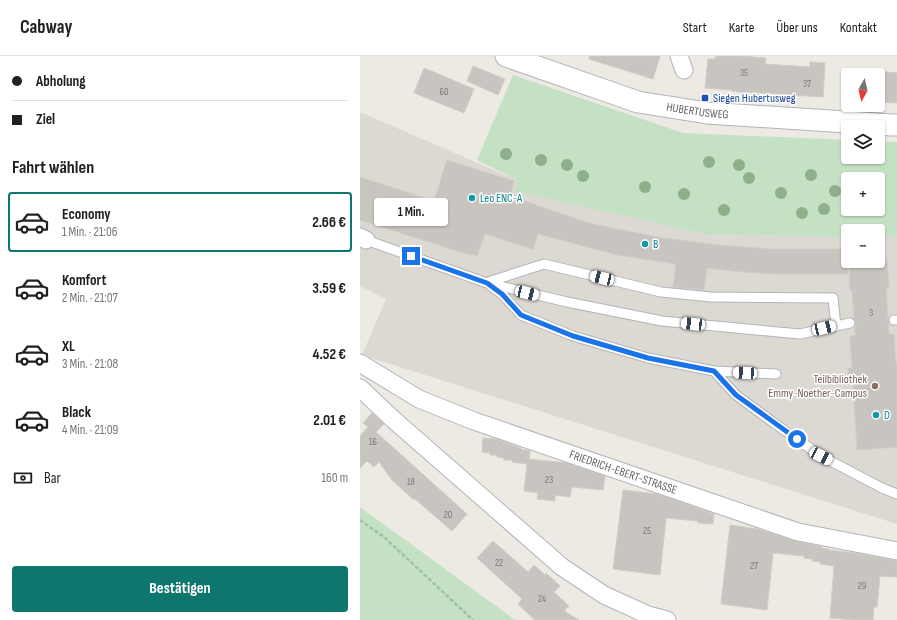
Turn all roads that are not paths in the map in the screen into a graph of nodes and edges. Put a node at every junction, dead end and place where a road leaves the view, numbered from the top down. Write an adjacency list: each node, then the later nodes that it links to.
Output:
1 (506, 56): 2 (street, HUBERTUSWEG)
2 (897, 125)
3 (363, 238): 4 (lane)
4 (487, 283): 6 (lane); 6 (lane); 8 (lane)
5 (850, 323): 6 (lane)
6 (836, 326)
7 (360, 363): 12 (street, FRIEDRICH-EBERT-STRASSE)
8 (714, 371): 9 (lane); 11 (lane)
9 (776, 374)
10 (360, 388): 13 (street)
11 (897, 494)
12 (897, 551)
13 (667, 620)

